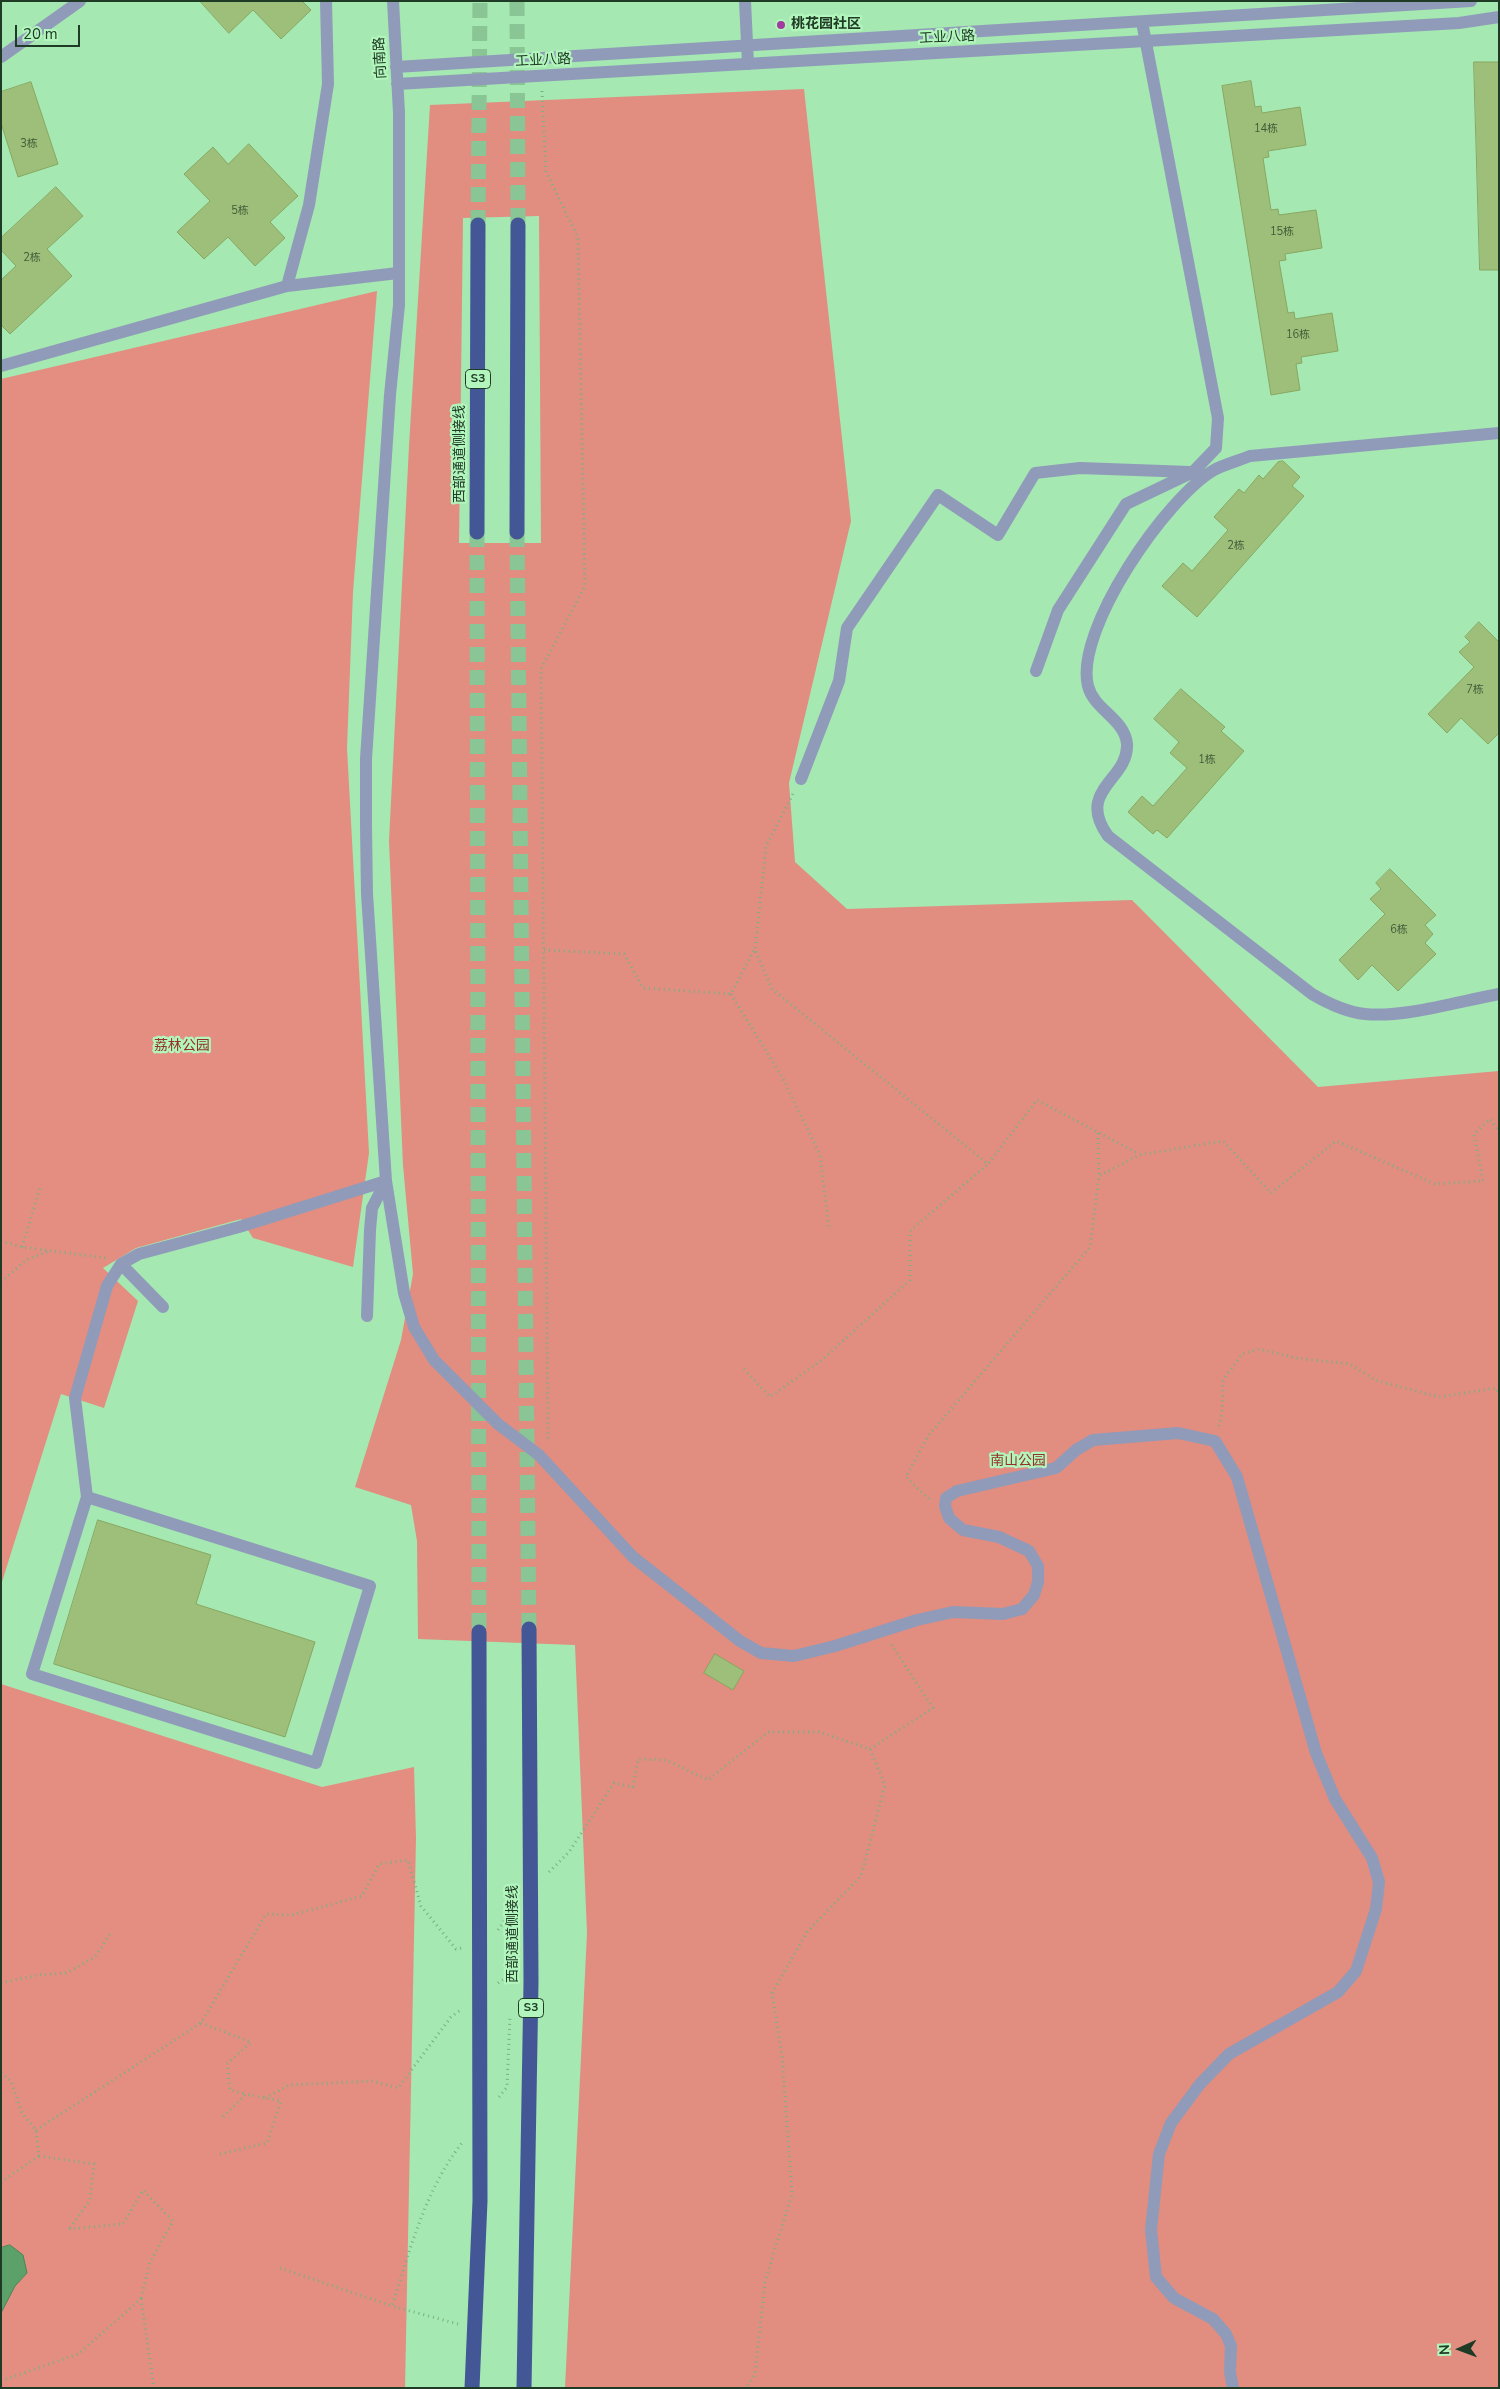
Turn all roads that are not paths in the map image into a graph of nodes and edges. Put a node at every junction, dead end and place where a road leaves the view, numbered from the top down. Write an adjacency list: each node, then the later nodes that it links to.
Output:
1 (80, 1): 10 (street)
2 (326, 1): 17 (street)
3 (393, 1): 12 (street, 向南路)
4 (745, 1): 9 (street)
5 (1471, 1): 7 (street, 工业八路)
6 (1499, 17): 8 (street, 工业八路)
7 (1142, 22): 8 (street); 9 (street, 工业八路)
8 (1146, 41): 11 (street, 工业八路); 20 (street)
9 (748, 46): 11 (street); 12 (street, 工业八路)
10 (1, 57)
11 (748, 64): 13 (street, 工业八路)
12 (396, 67): 13 (street, 向南路)
13 (397, 84): 16 (street, 向南路)
14 (478, 225): 21 (highway, 西部通道侧接线 / S3)
15 (518, 226): 22 (highway)
16 (398, 273): 17 (street); 26 (street, 向南路)
17 (287, 286): 18 (street)
18 (1, 366)
19 (1499, 433): 25 (street)
20 (1193, 472): 23 (street); 24 (street)
21 (478, 532)
22 (517, 532)
23 (1036, 671)
24 (801, 778)
25 (1499, 994)
26 (386, 1181): 27 (street); 29 (street); 35 (street, 向南路)
27 (121, 1264): 28 (street); 30 (street)
28 (163, 1307)
29 (367, 1316)
30 (87, 1498): 30 (street)
31 (529, 1629): 34 (highway, 西部通道侧接线 / S3, bridge)
32 (479, 1632): 33 (highway, bridge)
33 (472, 2388)
34 (524, 2388)
35 (1232, 2388)

